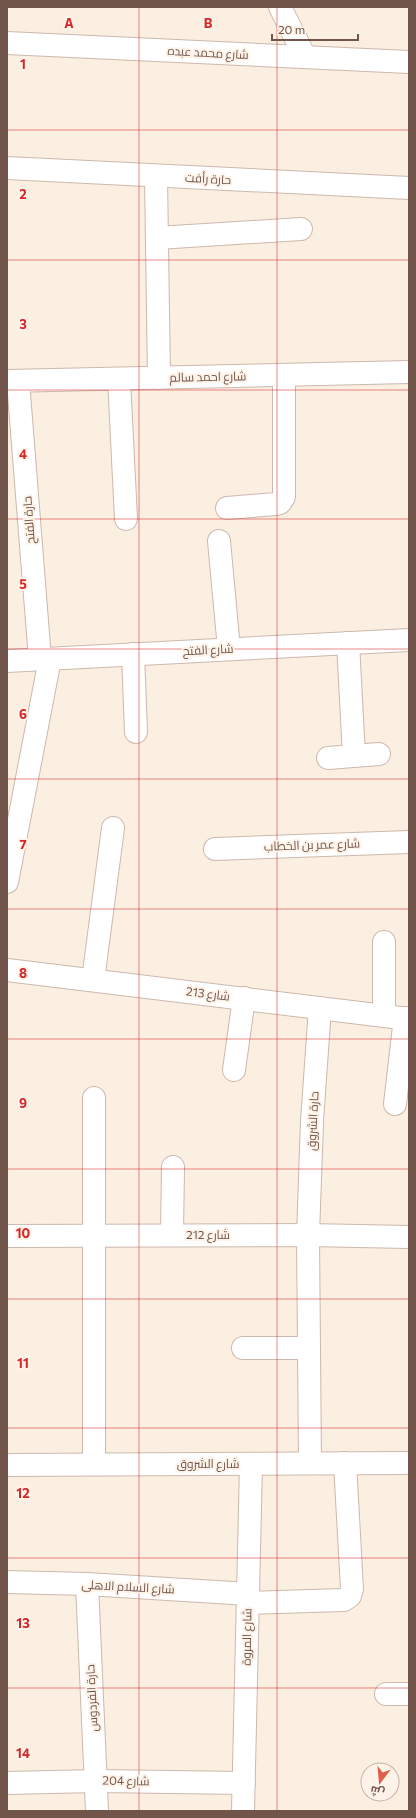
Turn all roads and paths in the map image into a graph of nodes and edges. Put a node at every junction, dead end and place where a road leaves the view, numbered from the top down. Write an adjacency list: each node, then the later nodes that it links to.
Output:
1 (280, 7): 3 (street)
2 (7, 43): 3 (street, شارع محمد عبده)
3 (305, 57): 4 (street, شارع محمد عبده)
4 (409, 62)
5 (7, 168): 6 (street, حارة رأفت)
6 (156, 177): 7 (street, حارة رأفت); 9 (street)
7 (409, 188)
8 (301, 228): 9 (street)
9 (157, 238): 13 (street)
10 (409, 372): 11 (street, شارع احمد سالم)
11 (284, 375): 13 (street, شارع احمد سالم); 15 (street)
12 (119, 378): 13 (street, شارع احمد سالم); 14 (street, شارع احمد سالم); 16 (street)
13 (159, 378)
14 (13, 381): 22 (street, حارة الفتح)
15 (227, 508)
16 (126, 519)
17 (219, 541): 20 (street)
18 (409, 640): 19 (street, شارع الفتح)
19 (348, 643): 20 (street, شارع الفتح); 26 (street)
20 (229, 649): 21 (street, شارع الفتح)
21 (133, 654): 22 (street, شارع الفتح); 24 (street)
22 (45, 659): 23 (street, شارع الفتح); 31 (street, حارة الفتح)
23 (7, 661)
24 (136, 732)
25 (379, 754): 26 (street)
26 (354, 756): 27 (street)
27 (328, 758)
28 (113, 828): 34 (street)
29 (409, 842): 30 (street, شارع عمر بن الخطاب)
30 (215, 849)
31 (7, 882)
32 (384, 942): 37 (street)
33 (7, 970): 34 (street, شارع 213)
34 (92, 980): 35 (street, شارع 213)
35 (244, 998): 36 (street, شارع 213); 39 (street)
36 (320, 1008): 37 (street, شارع 213); 44 (street, حارة الشروق)
37 (384, 1015): 38 (street, شارع 213)
38 (407, 1018): 41 (street)
39 (234, 1070)
40 (94, 1098): 46 (street)
41 (394, 1104)
42 (173, 1167): 43 (street)
43 (172, 1235): 44 (street, شارع 212); 46 (street, شارع 212)
44 (308, 1235): 47 (street, شارع 212); 49 (street, حارة الشروق)
45 (7, 1236): 46 (street, شارع 212)
46 (93, 1236): 52 (street)
47 (409, 1237)
48 (243, 1348): 49 (street)
49 (309, 1348): 54 (street, حارة الشروق)
50 (345, 1463): 51 (street, شارع الشروق); 54 (street, شارع الشروق); 58 (street, شارع السلام الاهلى)
51 (409, 1463)
52 (94, 1464): 53 (street, شارع الشروق); 55 (street, شارع الشروق)
53 (251, 1464): 54 (street, شارع الشروق); 58 (street, شارع المروة)
54 (310, 1464)
55 (7, 1465)
56 (7, 1582): 57 (street, شارع السلام الاهلى)
57 (87, 1584): 58 (street, شارع السلام الاهلى); 61 (street, حارة الفردوس)
58 (248, 1598): 63 (street, شارع المروة)
59 (386, 1694): 60 (street)
60 (409, 1694)
61 (96, 1780): 62 (street, شارع 204); 63 (street, شارع 204); 64 (street, حارة الفردوس)
62 (7, 1783)
63 (244, 1783): 65 (street, شارع المروة)
64 (97, 1811)
65 (243, 1811)

